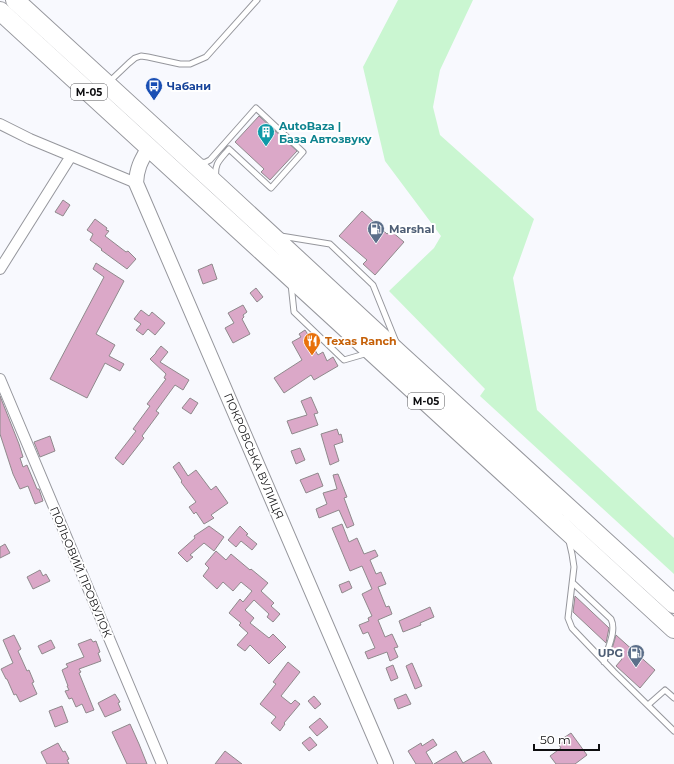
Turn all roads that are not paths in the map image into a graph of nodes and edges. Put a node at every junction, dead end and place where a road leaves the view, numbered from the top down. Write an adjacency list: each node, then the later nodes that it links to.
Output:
1 (15, 0): 4 (highway, М-05)
2 (257, 0): 4 (lane)
3 (0, 11): 6 (highway, М-05)
4 (107, 84): 8 (highway, М-05)
5 (0, 124): 7 (street)
6 (149, 148): 9 (street); 13 (highway, М-05)
7 (71, 156): 9 (street); 12 (street)
8 (192, 162): 10 (highway, М-05); 10 (lane)
9 (136, 183): 26 (street, ПОКРОВСЬКА ВУЛИЦЯ)
10 (218, 185): 11 (highway, М-05)
11 (272, 235): 15 (highway, М-05); 15 (lane)
12 (0, 269)
13 (290, 277): 14 (highway, М-05); 14 (lane)
14 (372, 352): 17 (highway, М-05)
15 (402, 356): 19 (highway, М-05)
16 (0, 379): 25 (street, ПОЛЬОВИЙ ПРОВУЛОК)
17 (565, 528): 18 (lane); 20 (highway, М-05)
18 (573, 583): 21 (lane); 21 (lane)
19 (674, 604)
20 (674, 628)
21 (604, 662): 23 (lane)
22 (674, 698): 23 (lane)
23 (648, 705): 24 (lane)
24 (674, 731)
25 (162, 764)
26 (386, 764)

